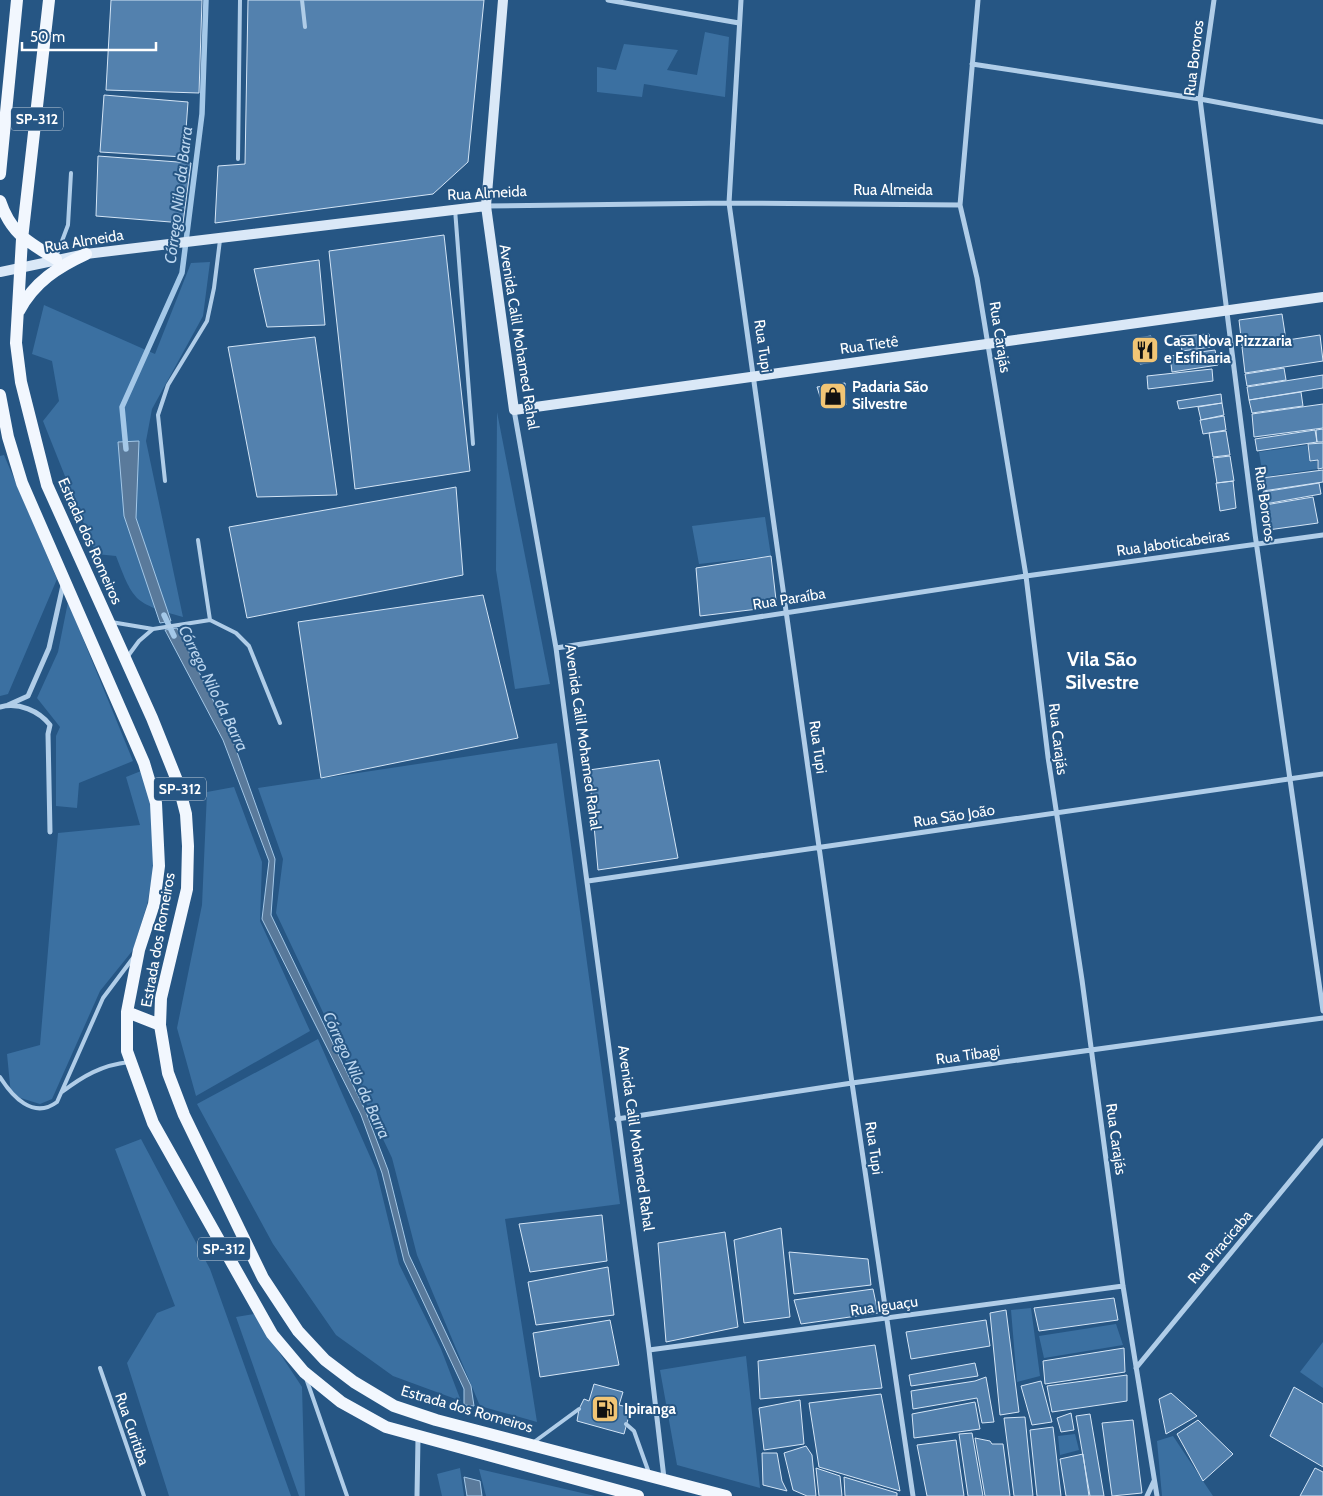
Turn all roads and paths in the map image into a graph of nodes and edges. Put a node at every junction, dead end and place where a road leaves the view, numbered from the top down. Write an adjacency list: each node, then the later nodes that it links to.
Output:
1 (17, 0): 17 (main road, SP-312)
2 (49, 0): 24 (main road, Estrada dos Romeiros / SP-312)
3 (240, 0): 15 (lane)
4 (302, 0): 11 (lane)
5 (503, 0): 21 (street, Avenida Calil Mohamed Rahal)
6 (608, 0): 10 (street)
7 (741, 0): 10 (street, Rua Tupi)
8 (978, 0): 12 (street, Rua Carajás)
9 (1214, 0): 13 (street, Rua Bororos)
10 (739, 23): 19 (street, Rua Tupi)
11 (305, 27)
12 (972, 64): 13 (street); 20 (street, Rua Carajás)
13 (1200, 100): 14 (street); 30 (street, Rua Bororos)
14 (1323, 122)
15 (238, 159)
16 (71, 173): 26 (lane)
17 (0, 174)
18 (0, 201): 24 (main road)
19 (729, 204): 20 (street, Rua Almeida); 21 (street, Rua Almeida); 33 (street, Rua Tupi)
20 (960, 205): 32 (street, Rua Carajás)
21 (486, 206): 22 (street, Rua Almeida); 35 (street, Avenida Calil Mohamed Rahal)
22 (455, 209): 23 (street, Rua Almeida); 36 (lane)
23 (221, 238): 25 (street, Rua Almeida); 37 (lane)
24 (22, 239): 26 (main road); 27 (main road, Estrada dos Romeiros / SP-312)
25 (86, 254): 26 (street, Rua Almeida); 31 (main road)
26 (56, 259): 27 (street, Rua Almeida)
27 (20, 268): 28 (street, Rua Almeida); 31 (main road, Estrada dos Romeiros / SP-312)
28 (0, 272)
29 (1323, 297): 30 (street, Rua Tietê)
30 (1228, 310): 32 (street, Rua Tietê); 40 (street, Rua Bororos)
31 (17, 315): 45 (main road, Estrada dos Romeiros / SP-312)
32 (988, 344): 33 (street, Rua Tietê); 41 (street, Rua Carajás)
33 (755, 377): 35 (street, Rua Tietê); 43 (street, Rua Tupi)
34 (0, 395): 42 (main road, Estrada dos Romeiros / SP-312)
35 (514, 410): 47 (street, Avenida Calil Mohamed Rahal)
36 (472, 444)
37 (165, 481)
38 (1323, 535): 40 (street, Rua Jaboticabeiras)
39 (198, 540): 44 (lane)
40 (1257, 544): 41 (street, Rua Jaboticabeiras); 53 (street, Rua Bororos)
41 (1026, 576): 43 (street, Rua Paraíba); 54 (street, Rua Carajás)
42 (64, 579): 49 (street); 58 (main road, Estrada dos Romeiros / SP-312)
43 (786, 612): 47 (street, Rua Paraíba); 56 (street, Rua Tupi)
44 (210, 620): 46 (lane); 51 (lane)
45 (108, 622): 46 (lane); 48 (main road, Estrada dos Romeiros / SP-312)
46 (153, 629): 48 (lane)
47 (556, 648): 57 (street, Avenida Calil Mohamed Rahal)
48 (126, 660): 62 (main road, Estrada dos Romeiros / SP-312)
49 (7, 705): 50 (street); 55 (street)
50 (0, 707)
51 (280, 723)
52 (1323, 774): 53 (street, Rua São João)
53 (1291, 778): 54 (street, Rua São João); 59 (street, Rua Bororos)
54 (1056, 814): 56 (street, Rua São João); 63 (street, Rua Carajás)
55 (50, 832)
56 (821, 849): 57 (street, Rua São João); 66 (street, Rua Tupi)
57 (588, 881): 68 (street, Avenida Calil Mohamed Rahal)
58 (139, 950): 60 (main road, Estrada dos Romeiros / SP-312); 67 (lane)
59 (1323, 1011)
60 (127, 1012): 62 (main road); 64 (main road, Estrada dos Romeiros / SP-312)
61 (1323, 1018): 63 (street, Rua Tibagi)
62 (160, 1025): 79 (main road, Estrada dos Romeiros / SP-312)
63 (1091, 1051): 66 (street, Rua Tibagi); 70 (street, Rua Carajás)
64 (129, 1062): 67 (lane); 75 (main road, Estrada dos Romeiros / SP-312)
65 (0, 1077): 67 (lane)
66 (852, 1083): 68 (street, Rua Tibagi); 71 (street, Rua Tupi)
67 (61, 1093)
68 (617, 1118): 72 (street, Avenida Calil Mohamed Rahal)
69 (1323, 1142): 74 (street, Rua Piracicaba)
70 (1122, 1286): 71 (street, Rua Iguaçu); 74 (street, Rua Carajás)
71 (886, 1318): 72 (street, Rua Iguaçu); 88 (street, Rua Tupi)
72 (650, 1350): 81 (street, Avenida Calil Mohamed Rahal)
73 (100, 1368): 83 (lane, Rua Curitiba)
74 (1136, 1368): 82 (street, Rua Carajás)
75 (304, 1372): 78 (main road, Estrada dos Romeiros / SP-312); 84 (lane)
76 (579, 1409): 79 (lane)
77 (626, 1424): 80 (lane)
78 (418, 1438): 85 (street); 86 (main road, Estrada dos Romeiros / SP-312)
79 (532, 1444): 80 (main road, Estrada dos Romeiros / SP-312)
80 (650, 1475): 81 (main road, Estrada dos Romeiros / SP-312)
81 (664, 1478): 87 (main road, Estrada dos Romeiros / SP-312)
82 (1154, 1480): 89 (street); 90 (street, Rua Carajás)
83 (144, 1496)
84 (347, 1496)
85 (417, 1496)
86 (638, 1496)
87 (726, 1496)
88 (913, 1496)
89 (1147, 1496)
90 (1157, 1496)

